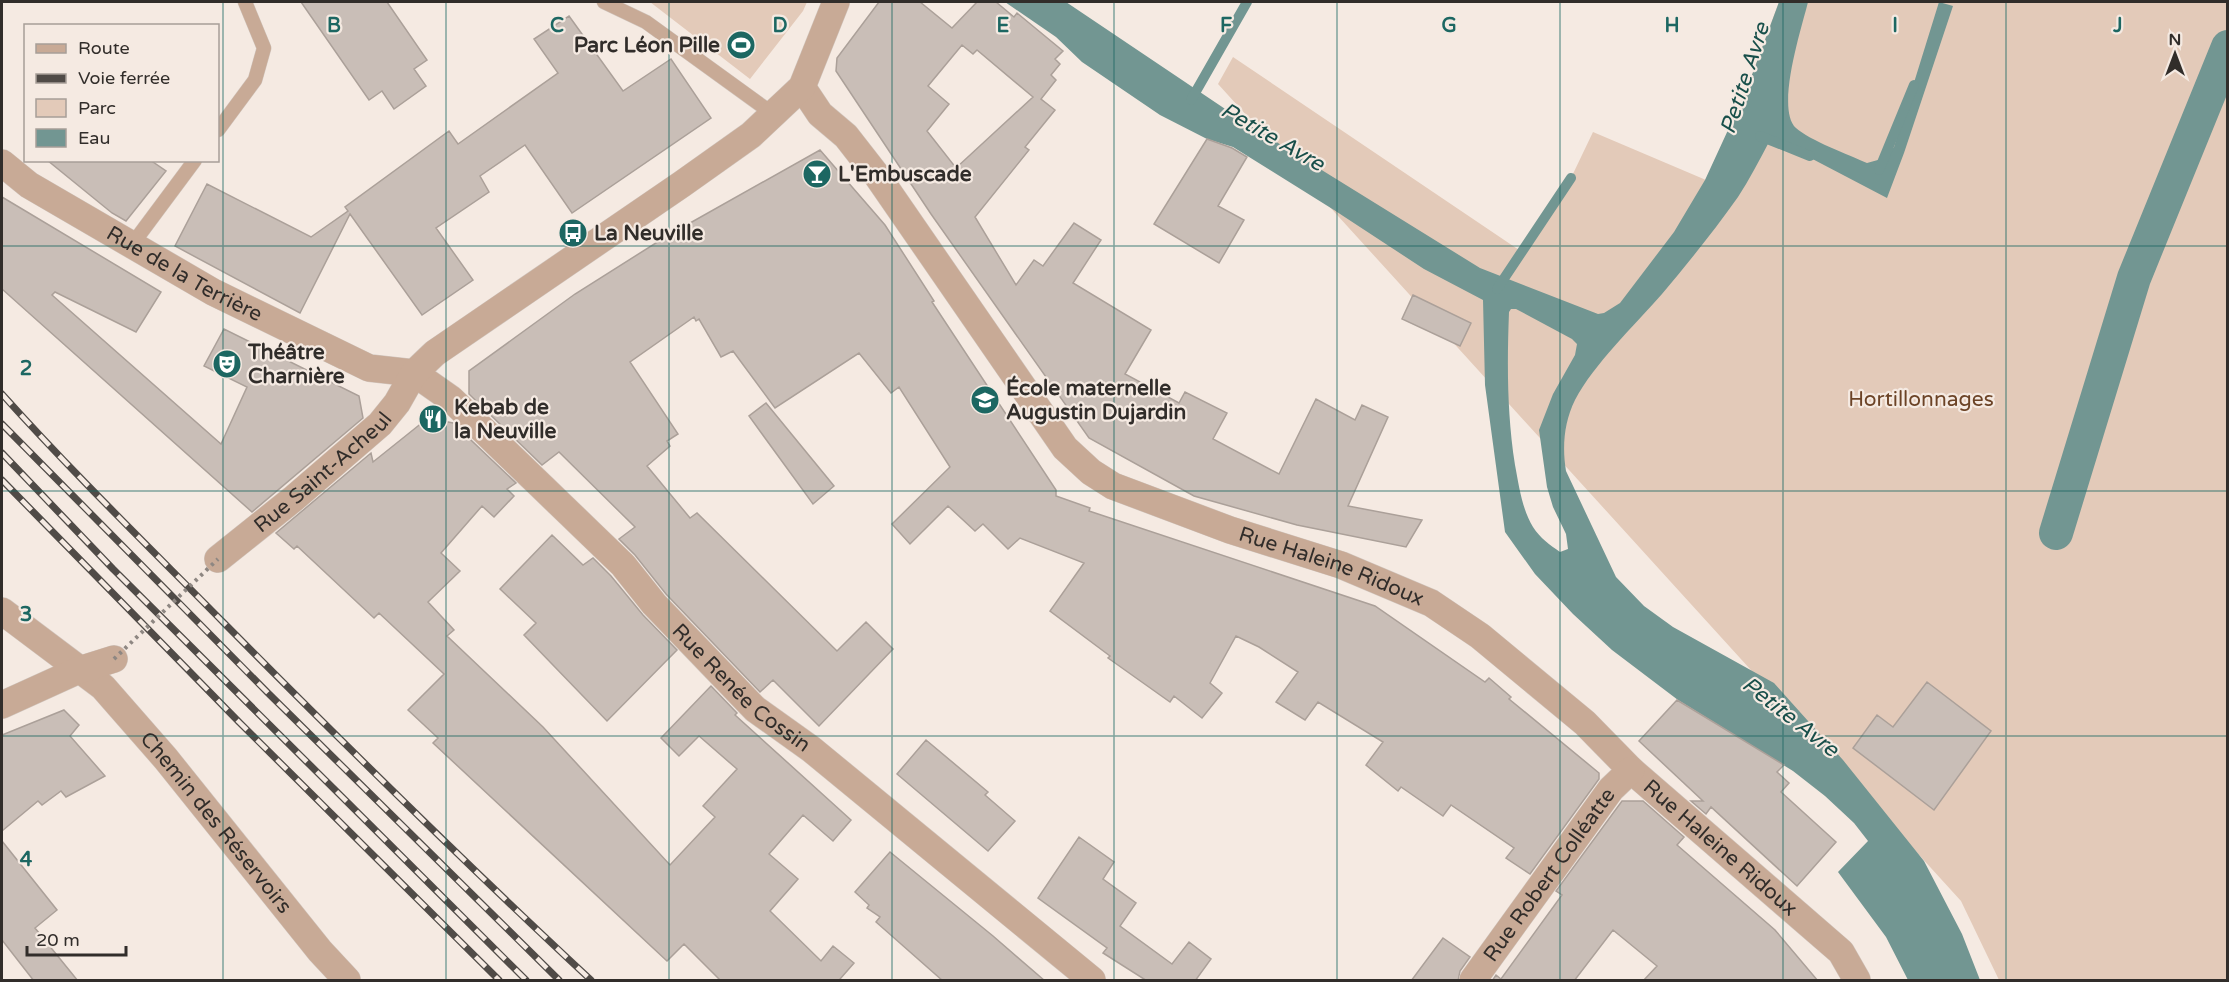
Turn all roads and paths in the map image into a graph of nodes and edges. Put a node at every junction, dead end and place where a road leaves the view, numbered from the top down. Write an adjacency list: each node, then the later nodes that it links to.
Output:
1 (245, 2): 6 (lane)
2 (604, 2): 5 (lane)
3 (834, 6): 4 (street)
4 (802, 87): 5 (street, Rue Saint-Acheul); 16 (street, Rue Haleine Ridoux)
5 (773, 114): 10 (street, Rue Saint-Acheul)
6 (219, 129)
7 (194, 162): 9 (lane)
8 (2, 163): 9 (street, Rue de la Terrière)
9 (131, 246): 10 (street, Rue de la Terrière)
10 (414, 373): 11 (street, Rue Saint-Acheul); 18 (street, Rue Renée Cossin)
11 (218, 559): 13 (path, bridge)
12 (2, 611): 14 (street, Chemin des Réservoirs)
13 (114, 659): 14 (street)
14 (79, 670): 15 (street); 17 (street, Chemin des Réservoirs)
15 (2, 705)
16 (1631, 770): 19 (street, Rue Robert Colléatte); 20 (street, Rue Haleine Ridoux)
17 (347, 981)
18 (1092, 981)
19 (1473, 981)
20 (1857, 981)

